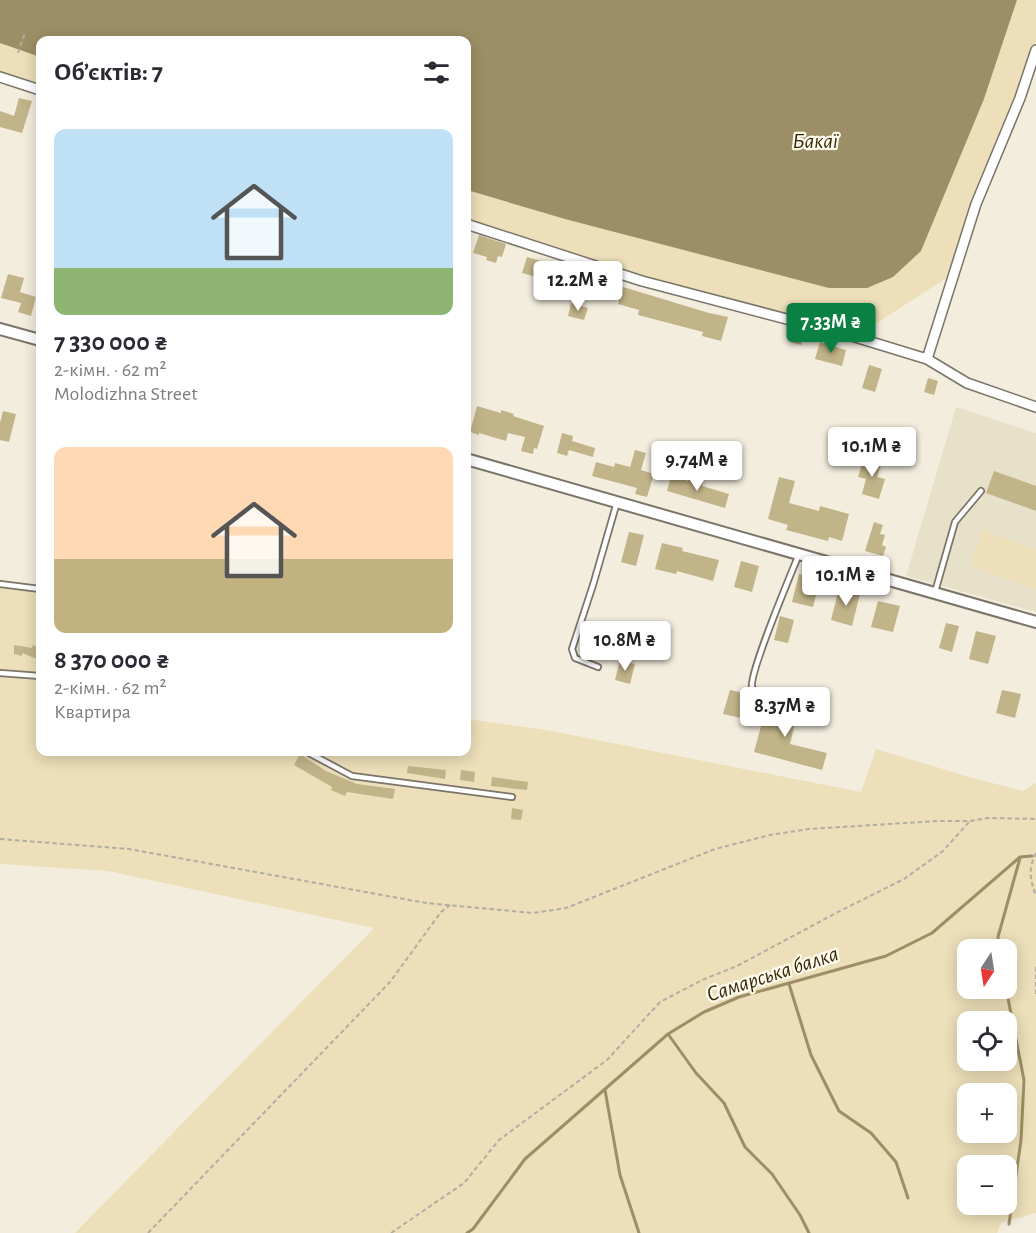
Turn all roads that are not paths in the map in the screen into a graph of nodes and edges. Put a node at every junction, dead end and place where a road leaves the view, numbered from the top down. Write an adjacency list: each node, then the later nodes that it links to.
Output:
1 (1036, 50): 7 (street)
2 (0, 77): 3 (street)
3 (36, 89)
4 (471, 226): 7 (street)
5 (0, 329): 6 (street)
6 (36, 339)
7 (927, 359): 8 (street)
8 (1036, 407)
9 (471, 460): 11 (street)
10 (981, 491): 15 (lane)
11 (617, 502): 12 (street); 17 (lane)
12 (800, 554): 15 (street); 20 (lane)
13 (0, 584): 14 (lane)
14 (36, 588)
15 (934, 592): 16 (street)
16 (1036, 622)
17 (598, 667)
18 (0, 673): 19 (lane)
19 (36, 676)
20 (770, 700)
21 (314, 756): 22 (lane)
22 (512, 797)

